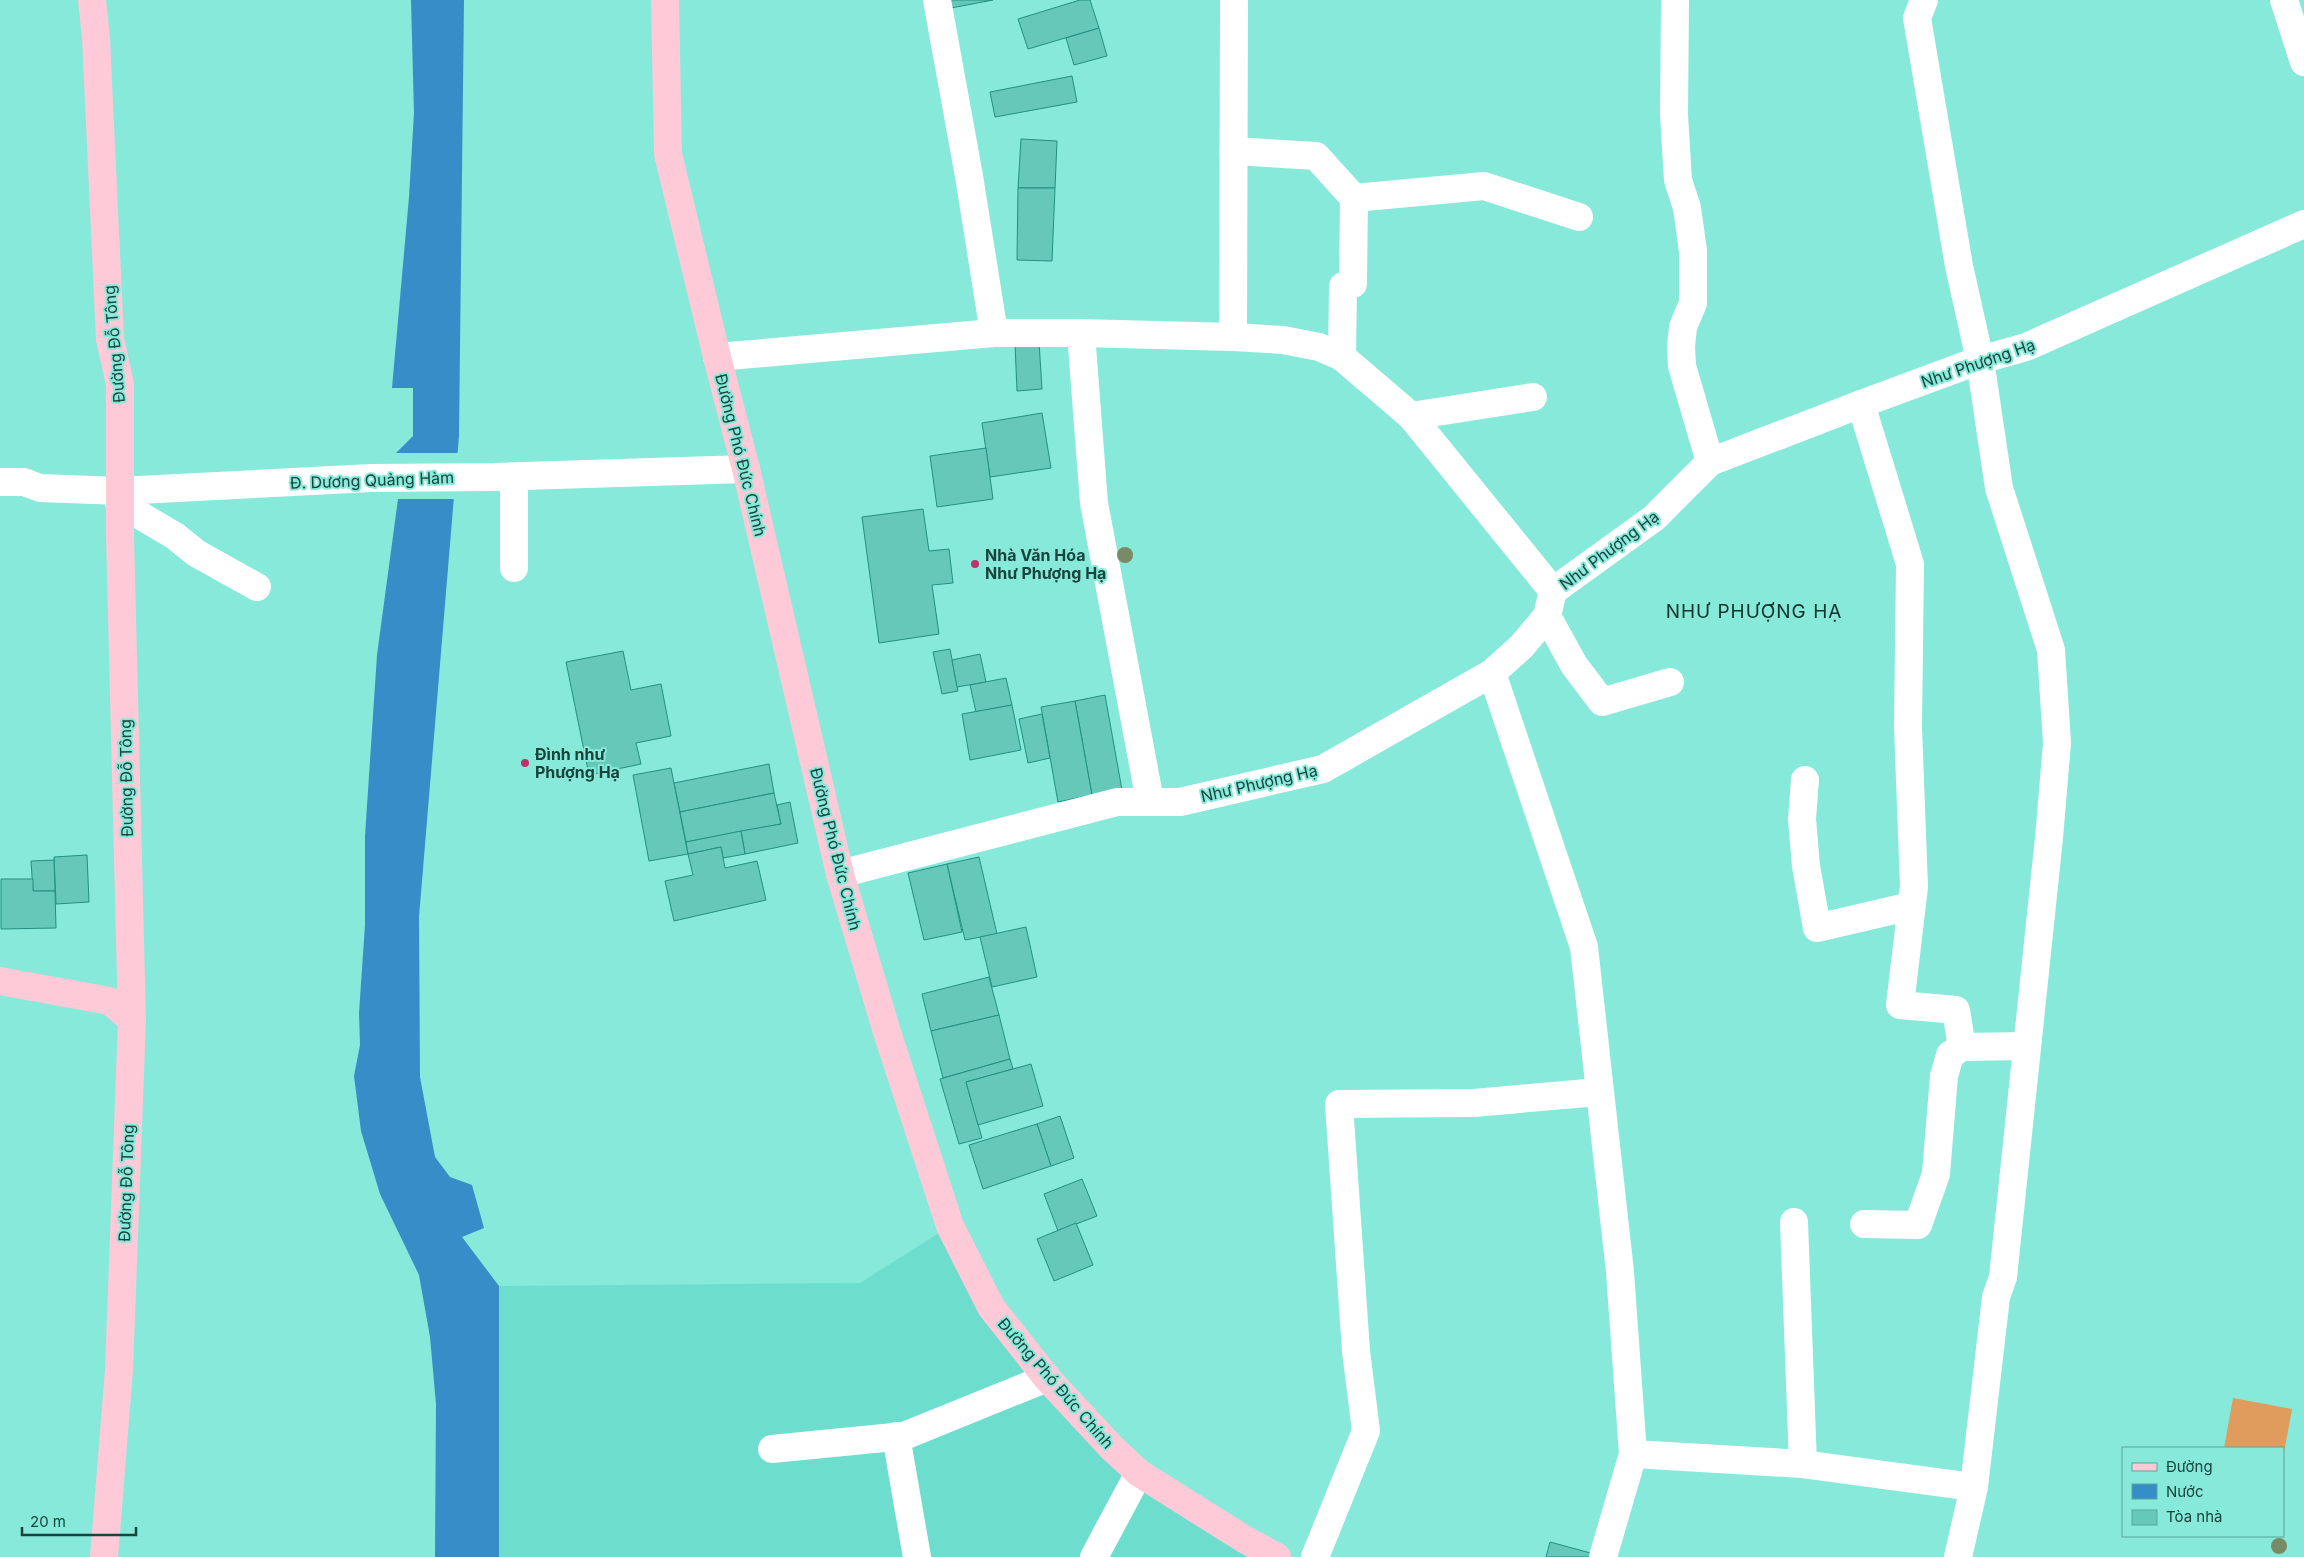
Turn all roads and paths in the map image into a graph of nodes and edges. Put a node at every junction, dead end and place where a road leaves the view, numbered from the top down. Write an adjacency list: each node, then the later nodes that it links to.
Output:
1 (92, 0): 26 (main road, Đường Đỗ Tông)
2 (666, 0): 16 (main road, Đường Phó Đức Chính)
3 (937, 0): 14 (street)
4 (1234, 0): 9 (street)
5 (1674, 0): 22 (street)
6 (1924, 0): 18 (street)
7 (2284, 0): 8 (street)
8 (2304, 62)
9 (1233, 151): 10 (street); 15 (street)
10 (1354, 198): 11 (street); 17 (street)
11 (1579, 217)
12 (2304, 224): 18 (street, Như Phượng Hạ)
13 (1081, 333): 14 (street); 15 (street); 33 (street)
14 (994, 334): 16 (street)
15 (1232, 337): 17 (street)
16 (717, 357): 23 (main road, Đường Phó Đức Chính)
17 (1342, 357): 21 (street)
18 (1980, 360): 20 (street, Như Phượng Hạ); 38 (street)
19 (1533, 397): 21 (street)
20 (1861, 404): 22 (street, Như Phượng Hạ); 35 (street)
21 (1411, 416): 29 (street)
22 (1710, 462): 29 (street, Như Phượng Hạ)
23 (746, 469): 24 (street, Đ. Dương Quảng Hàm); 34 (main road, Đường Phó Đức Chính)
24 (505, 477): 26 (street, Đ. Dương Quảng Hàm); 27 (street)
25 (0, 482): 26 (street, Đ. Dương Quảng Hàm)
26 (119, 497): 28 (street); 37 (main road, Đường Đỗ Tông)
27 (514, 568)
28 (257, 587)
29 (1550, 604): 30 (street, Như Phượng Hạ); 31 (street)
30 (1492, 673): 33 (street, Như Phượng Hạ); 40 (street)
31 (1670, 682)
32 (1805, 780): 35 (street)
33 (1150, 801): 34 (street, Như Phượng Hạ)
34 (840, 874): 43 (main road, Đường Phó Đức Chính)
35 (1911, 906): 39 (street)
36 (0, 981): 37 (main road)
37 (132, 1020): 50 (main road, Đường Đỗ Tông)
38 (2026, 1046): 39 (street); 49 (street)
39 (1962, 1047): 42 (street)
40 (1598, 1092): 46 (street); 54 (street)
41 (1794, 1222): 47 (street)
42 (1864, 1224)
43 (1047, 1378): 44 (street); 48 (main road, Đường Phó Đức Chính)
44 (896, 1436): 45 (street); 51 (street)
45 (772, 1449)
46 (1633, 1454): 47 (street); 55 (street)
47 (1803, 1464): 49 (street)
48 (1139, 1473): 52 (street); 53 (main road, Đường Phó Đức Chính)
49 (1974, 1487): 56 (street)
50 (104, 1557)
51 (917, 1557)
52 (1094, 1557)
53 (1277, 1557)
54 (1315, 1557)
55 (1603, 1557)
56 (1958, 1557)

